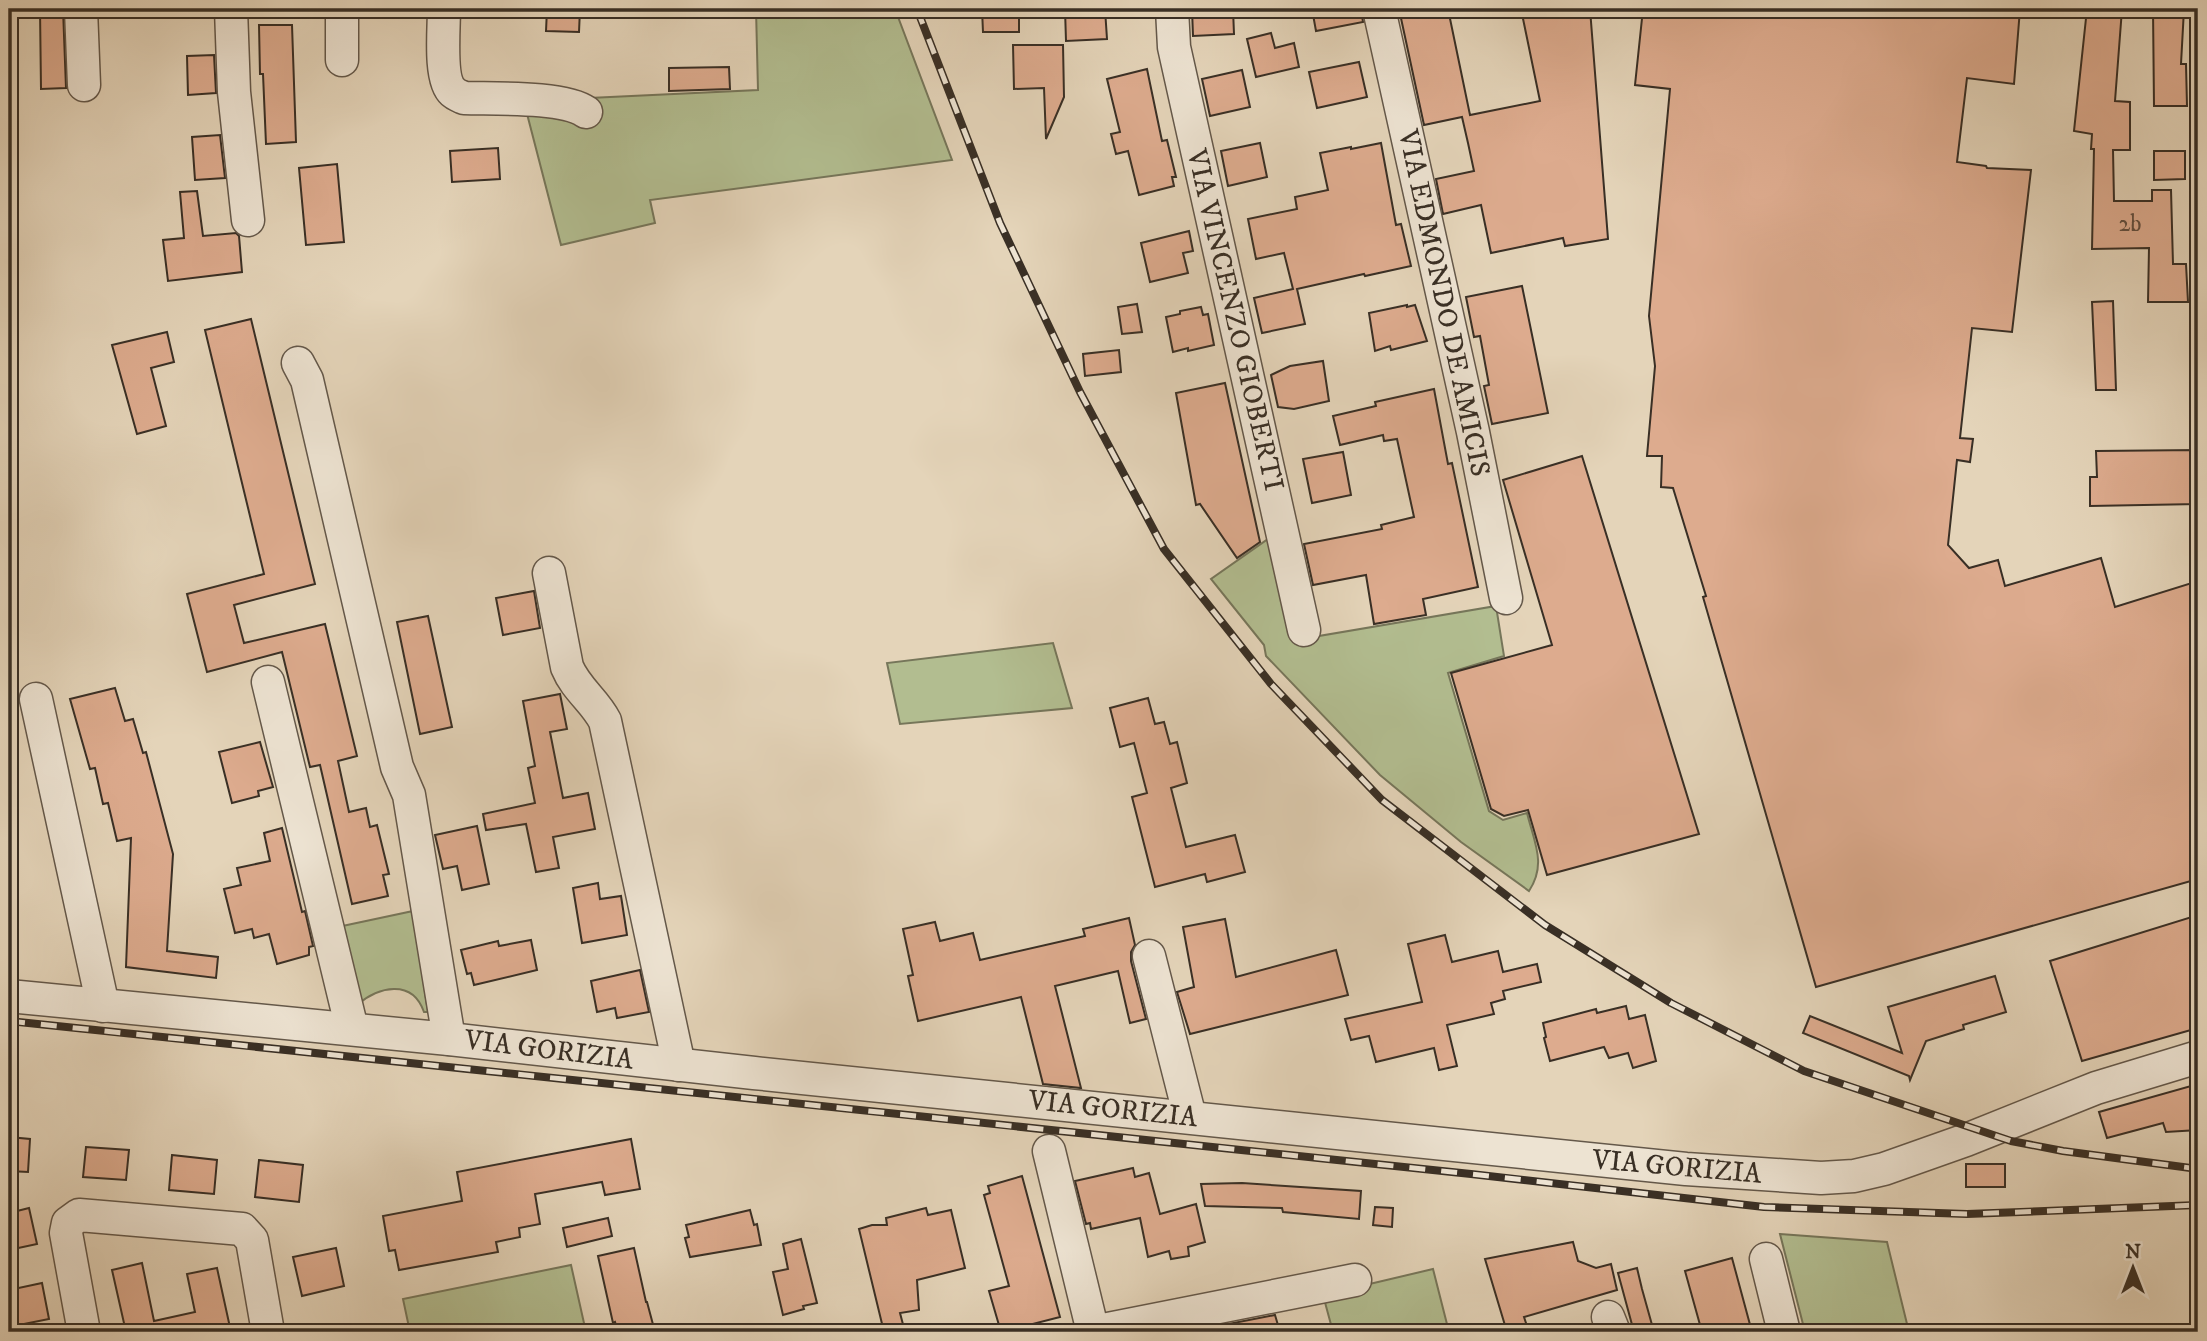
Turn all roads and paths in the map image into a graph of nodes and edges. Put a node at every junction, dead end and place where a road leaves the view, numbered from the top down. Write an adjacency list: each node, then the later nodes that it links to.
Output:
1 (81, 9): 8 (street)
2 (231, 9): 10 (street)
3 (342, 9): 7 (street)
4 (444, 9): 9 (street)
5 (1172, 9): 14 (street, VIA VINCENZO GIOBERTI)
6 (1379, 9): 13 (street, VIA EDMONDO DE AMICIS)
7 (342, 60)
8 (84, 85)
9 (586, 112)
10 (248, 220)
11 (298, 363): 21 (street)
12 (549, 573): 23 (street)
13 (1506, 598)
14 (1304, 630)
15 (268, 682): 20 (street)
16 (36, 699): 19 (street)
17 (1150, 956): 24 (street)
18 (9, 996): 19 (street, VIA GORIZIA)
19 (103, 1006): 20 (street, VIA GORIZIA)
20 (352, 1030): 21 (street, VIA GORIZIA)
21 (449, 1039): 23 (street, VIA GORIZIA)
22 (2198, 1057): 24 (street, VIA GORIZIA)
23 (679, 1065): 24 (street, VIA GORIZIA)
24 (1190, 1117)
25 (1049, 1151): 30 (street)
26 (1766, 1259): 31 (street)
27 (1355, 1280): 30 (street)
28 (84, 1332): 29 (street)
29 (268, 1332)
30 (1093, 1332)
31 (1784, 1332)

